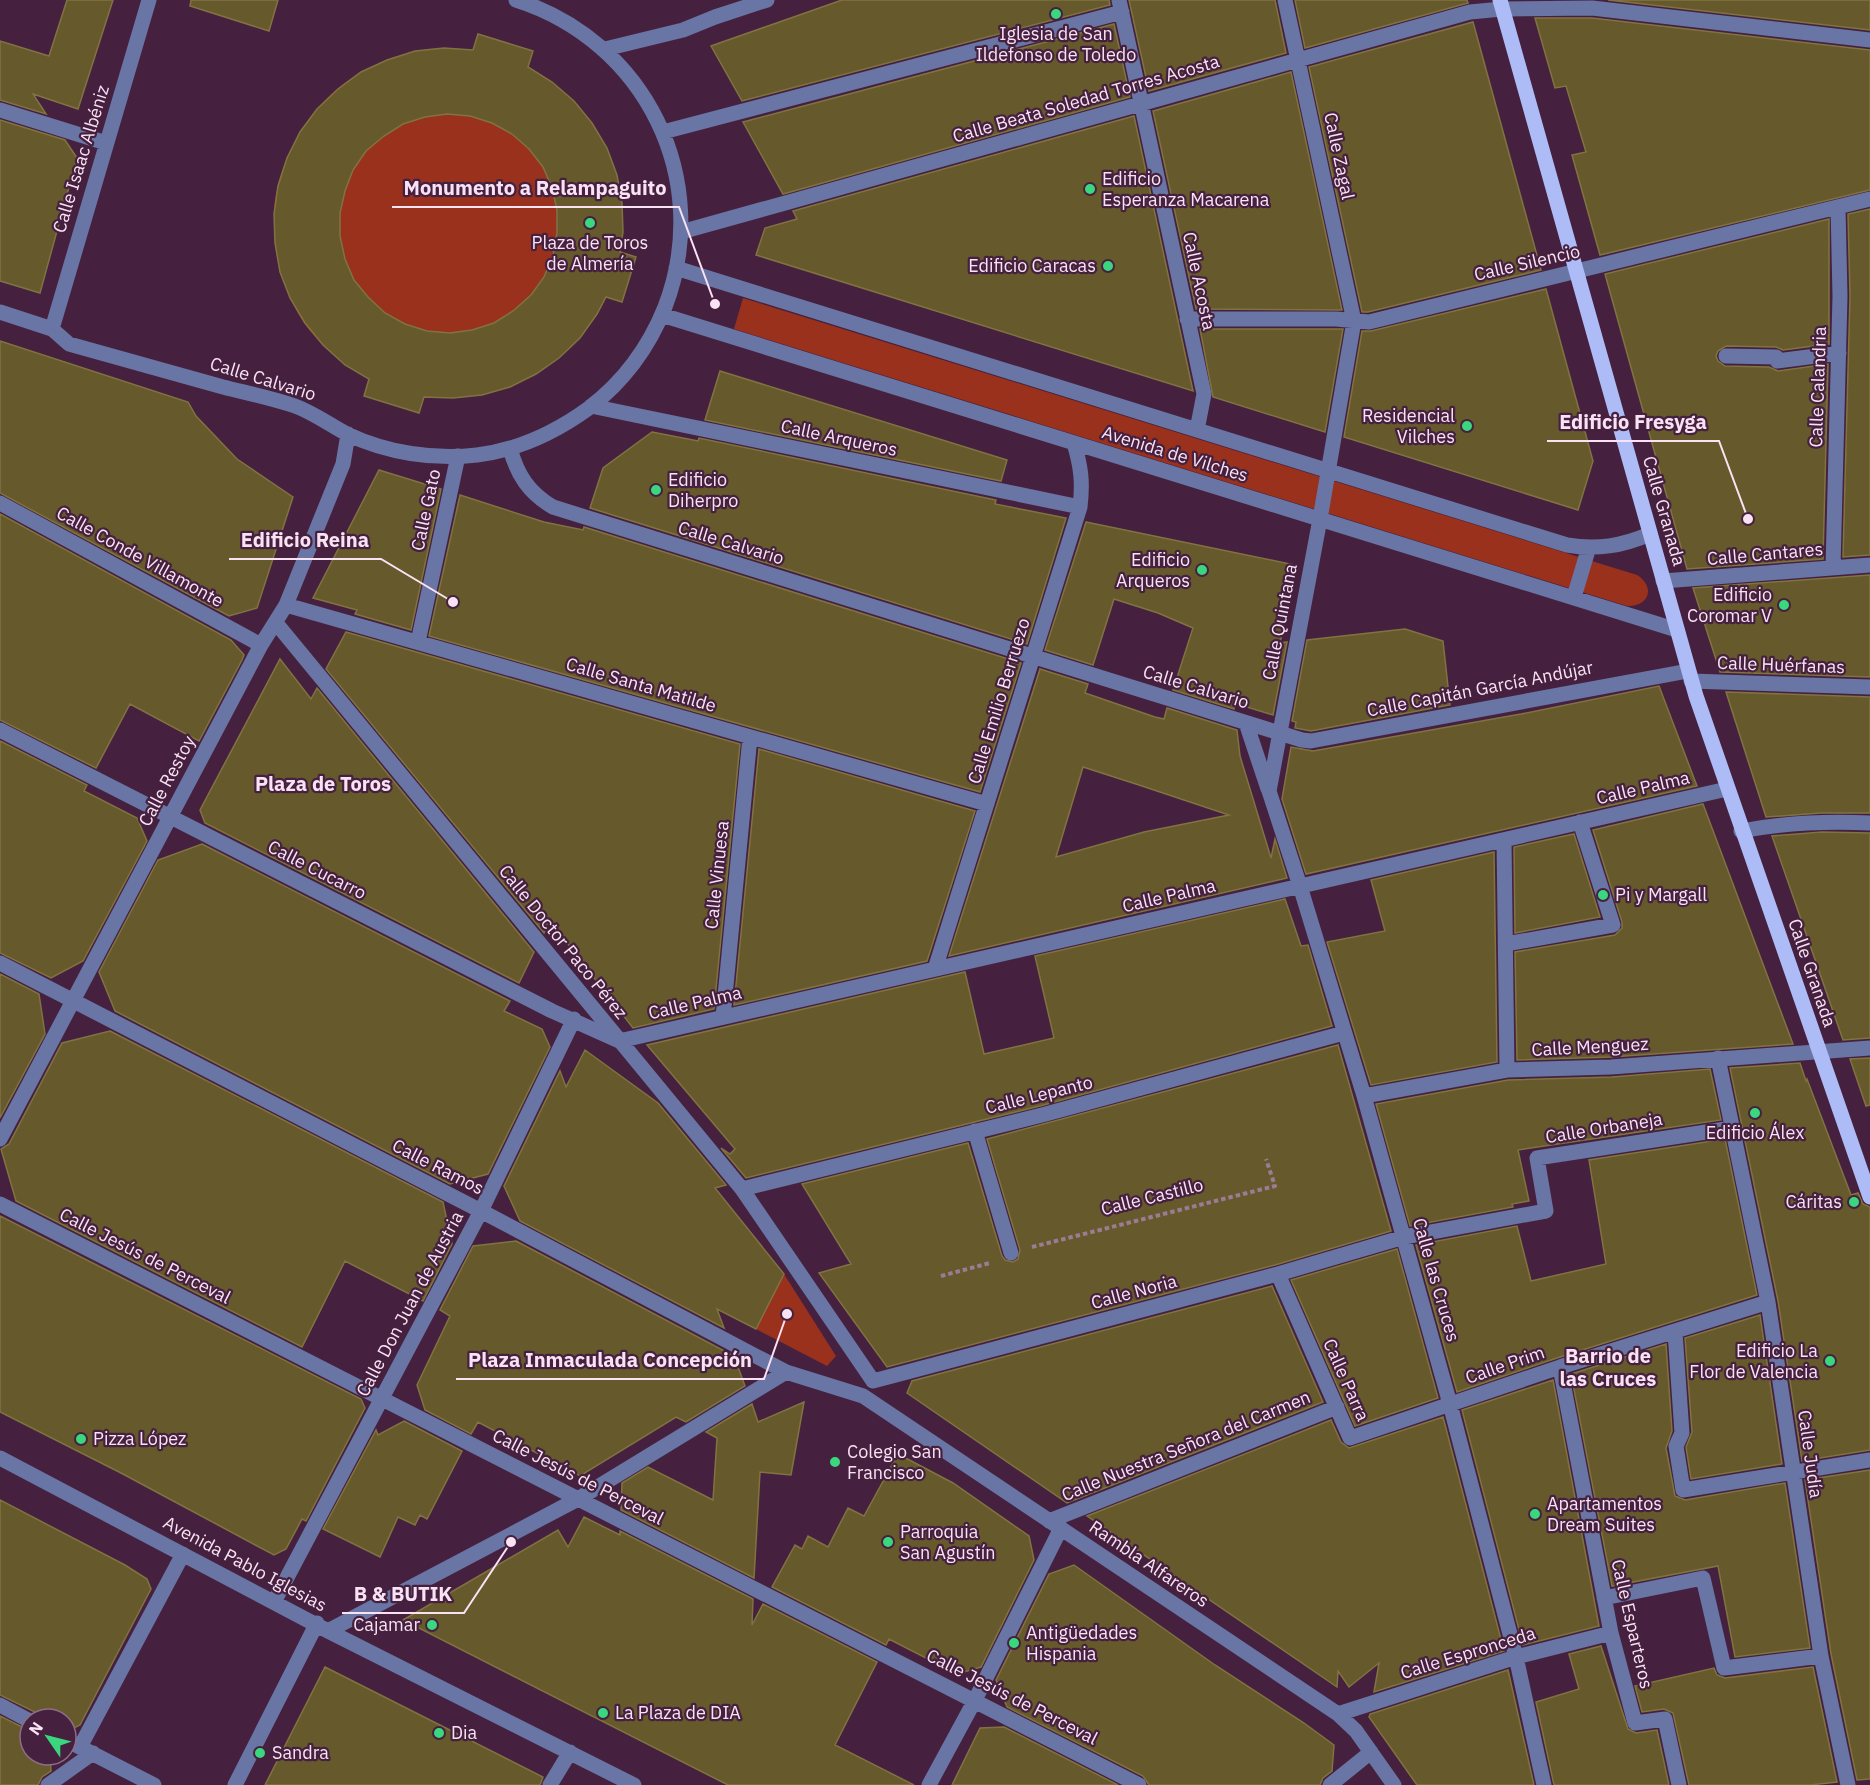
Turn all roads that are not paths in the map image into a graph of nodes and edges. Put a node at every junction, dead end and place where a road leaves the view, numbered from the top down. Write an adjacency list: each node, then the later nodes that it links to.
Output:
1 (148, 0): 15 (street, Calle Isaac Albéniz)
2 (516, 0): 10 (street)
3 (721, 0): 8 (street)
4 (767, 0): 8 (street)
5 (1286, 0): 11 (street, Calle Zagal)
6 (1501, 5): 9 (street, Calle Beata Soledad Torres Acosta); 11 (street, Calle Beata Soledad Torres Acosta); 20 (main road, Calle Granada)
7 (1121, 6): 12 (street, Calle Acosta); 14 (street)
8 (715, 17): 10 (street)
9 (1870, 40)
10 (604, 49): 14 (street)
11 (1298, 60): 12 (street, Calle Beata Soledad Torres Acosta); 24 (street, Calle Zagal)
12 (1141, 103): 18 (street, Calle Beata Soledad Torres Acosta); 23 (street, Calle Acosta)
13 (0, 110): 15 (street)
14 (663, 132): 18 (street)
15 (105, 143): 25 (street, Calle Isaac Albéniz)
16 (1870, 199): 17 (street, Calle Silencio)
17 (1838, 207): 20 (street, Calle Silencio); 26 (street, Calle Calandria)
18 (681, 232): 19 (street)
19 (676, 268): 22 (street); 29 (street, Avenida de Vilches)
20 (1576, 271): 24 (street, Calle Silencio); 38 (main road, Calle Granada)
21 (0, 312): 25 (street, Calle Calvario)
22 (662, 315): 28 (street); 31 (street, Avenida de Vilches)
23 (1187, 319): 24 (street, Calle Silencio); 29 (street, Calle Acosta)
24 (1354, 321): 34 (street)
25 (52, 329): 30 (street, Calle Calvario)
26 (1839, 353): 27 (street); 41 (street, Calle Calandria)
27 (1725, 356)
28 (591, 406): 32 (street); 36 (street, Calle Arqueros)
29 (1197, 430): 34 (street, Avenida de Vilches)
30 (348, 434): 33 (street, Calle Calvario); 44 (street, Calle Restoy)
31 (1074, 443): 36 (street, Calle Emilio Berruezo); 37 (street, Avenida de Vilches)
32 (510, 448): 33 (street, Calle Calvario); 49 (street, Calle Calvario)
33 (458, 456): 47 (street, Calle Gato)
34 (1327, 470): 37 (street, Calle Quintana); 39 (street, Avenida de Vilches)
35 (0, 503): 48 (street, Calle Conde Villamonte)
36 (1080, 507): 49 (street, Calle Emilio Berruezo)
37 (1320, 519): 43 (street, Avenida de Vilches); 54 (street, Calle Quintana)
38 (1650, 534): 39 (street, Avenida de Vilches); 42 (main road, Calle Granada)
39 (1589, 548): 43 (street)
40 (1870, 565): 41 (street, Calle Cantares)
41 (1833, 568): 42 (street, Calle Cantares)
42 (1663, 581): 46 (main road, Calle Granada)
43 (1574, 597): 46 (street, Avenida de Vilches)
44 (286, 605): 45 (street, Calle Restoy); 47 (street, Calle Santa Matilde)
45 (276, 623): 48 (street, Calle Restoy); 72 (street, Calle Doctor Paco Pérez)
46 (1677, 630): 50 (main road, Calle Granada)
47 (418, 642): 55 (street, Calle Santa Matilde)
48 (261, 645): 59 (street, Calle Restoy)
49 (1033, 657): 52 (street, Calle Calvario); 58 (street, Calle Emilio Berruezo)
50 (1690, 676): 51 (street, Calle Huérfanas); 54 (street, Calle Capitán García Andújar); 56 (main road, Calle Granada)
51 (1870, 687)
52 (1246, 723): 54 (street, Calle Calvario); 57 (street, Calle las Cruces)
53 (0, 730): 59 (street, Calle Cucarro)
54 (1279, 733): 57 (street, Calle las Cruces)
55 (750, 737): 58 (street, Calle Santa Matilde); 69 (street, Calle Vinuesa)
56 (1727, 789): 60 (street, Calle Palma); 62 (main road, Calle Granada)
57 (1269, 791): 64 (street, Calle las Cruces)
58 (987, 804): 67 (street, Calle Emilio Berruezo)
59 (170, 817): 68 (street, Calle Restoy); 70 (street, Calle Cucarro)
60 (1580, 822): 63 (street, Calle Palma); 65 (street)
61 (1870, 823): 62 (street)
62 (1741, 831): 74 (main road, Calle Granada)
63 (1504, 840): 64 (street, Calle Palma); 65 (street)
64 (1300, 886): 67 (street, Calle Palma); 71 (street, Calle las Cruces)
65 (1506, 944): 76 (street)
66 (0, 963): 68 (street, Calle Ramos)
67 (935, 969): 69 (street, Calle Palma)
68 (72, 1000): 80 (street, Calle Restoy); 84 (street, Calle Ramos)
69 (723, 1017): 72 (street, Calle Palma)
70 (574, 1019): 72 (street, Calle Cucarro); 84 (street, Calle Don Juan de Austria)
71 (1344, 1033): 77 (street, Calle las Cruces); 79 (street, Calle Lepanto)
72 (619, 1041): 81 (street, Calle Doctor Paco Pérez)
73 (1870, 1048): 74 (street, Calle Menguez)
74 (1819, 1052): 75 (street, Calle Menguez); 82 (main road, Calle Granada)
75 (1718, 1058): 76 (street, Calle Menguez); 78 (street, Calle Judía)
76 (1507, 1070): 77 (street, Calle Menguez)
77 (1364, 1096): 85 (street, Calle las Cruces)
78 (1732, 1128): 85 (street, Calle Orbaneja); 88 (street, Calle Judía)
79 (975, 1131): 81 (street, Calle Lepanto); 86 (street)
80 (0, 1139)
81 (741, 1189): 92 (street, Calle Doctor Paco Pérez)
82 (1870, 1197)
83 (0, 1204): 94 (street, Calle Jesús de Perceval)
84 (481, 1211): 91 (street, Calle Ramos); 94 (street, Calle Don Juan de Austria)
85 (1404, 1237): 87 (street, Calle Noria); 95 (street, Calle las Cruces)
86 (1011, 1253)
87 (1278, 1274): 92 (street, Calle Noria); 96 (street, Calle Parra)
88 (1768, 1302): 89 (street, Calle Prim); 99 (street, Calle Judía)
89 (1675, 1332): 90 (street, Calle Prim); 99 (street)
90 (1560, 1367): 95 (street, Calle Prim); 103 (street, Calle Esparteros)
91 (786, 1372): 93 (street, Calle Ramos); 100 (street)
92 (873, 1382): 93 (street)
93 (863, 1396): 101 (street, Rambla Alfareros)
94 (382, 1399): 100 (street, Calle Jesús de Perceval); 104 (street, Calle Don Juan de Austria)
95 (1450, 1404): 96 (street, Calle Parra); 108 (street, Calle las Cruces)
96 (1337, 1407): 101 (street, Calle Nuestra Señora del Carmen)
97 (0, 1458): 102 (street, Avenida Pablo Iglesias)
98 (1870, 1460): 99 (street)
99 (1793, 1472): 107 (street, Calle Judía)
100 (578, 1499): 105 (street); 109 (street, Calle Jesús de Perceval)
101 (1055, 1525): 109 (street); 111 (street, Rambla Alfareros)
102 (183, 1554): 104 (street, Avenida Pablo Iglesias); 114 (street)
103 (1604, 1598): 106 (street, Calle Esparteros); 107 (street)
104 (274, 1602): 105 (street, Avenida Pablo Iglesias)
105 (323, 1627): 115 (street, Avenida Pablo Iglesias); 119 (street)
106 (1611, 1633): 108 (street, Calle Espronceda); 127 (street, Calle Esparteros)
107 (1821, 1656): 128 (street, Calle Judía)
108 (1516, 1657): 111 (street, Calle Espronceda); 126 (street, Calle las Cruces)
109 (975, 1700): 122 (street); 123 (street, Calle Jesús de Perceval)
110 (0, 1705): 112 (street)
111 (1338, 1714): 116 (street, Rambla Alfareros)
112 (18, 1715)
113 (78, 1746): 114 (street)
114 (87, 1750): 117 (street); 118 (street)
115 (570, 1752): 120 (street); 121 (street, Avenida Pablo Iglesias)
116 (1371, 1752): 124 (street); 125 (street, Rambla Alfareros)
117 (48, 1785)
118 (154, 1785)
119 (235, 1785)
120 (550, 1785)
121 (634, 1785)
122 (929, 1785)
123 (1139, 1785)
124 (1330, 1785)
125 (1394, 1785)
126 (1544, 1785)
127 (1679, 1785)
128 (1848, 1785)

